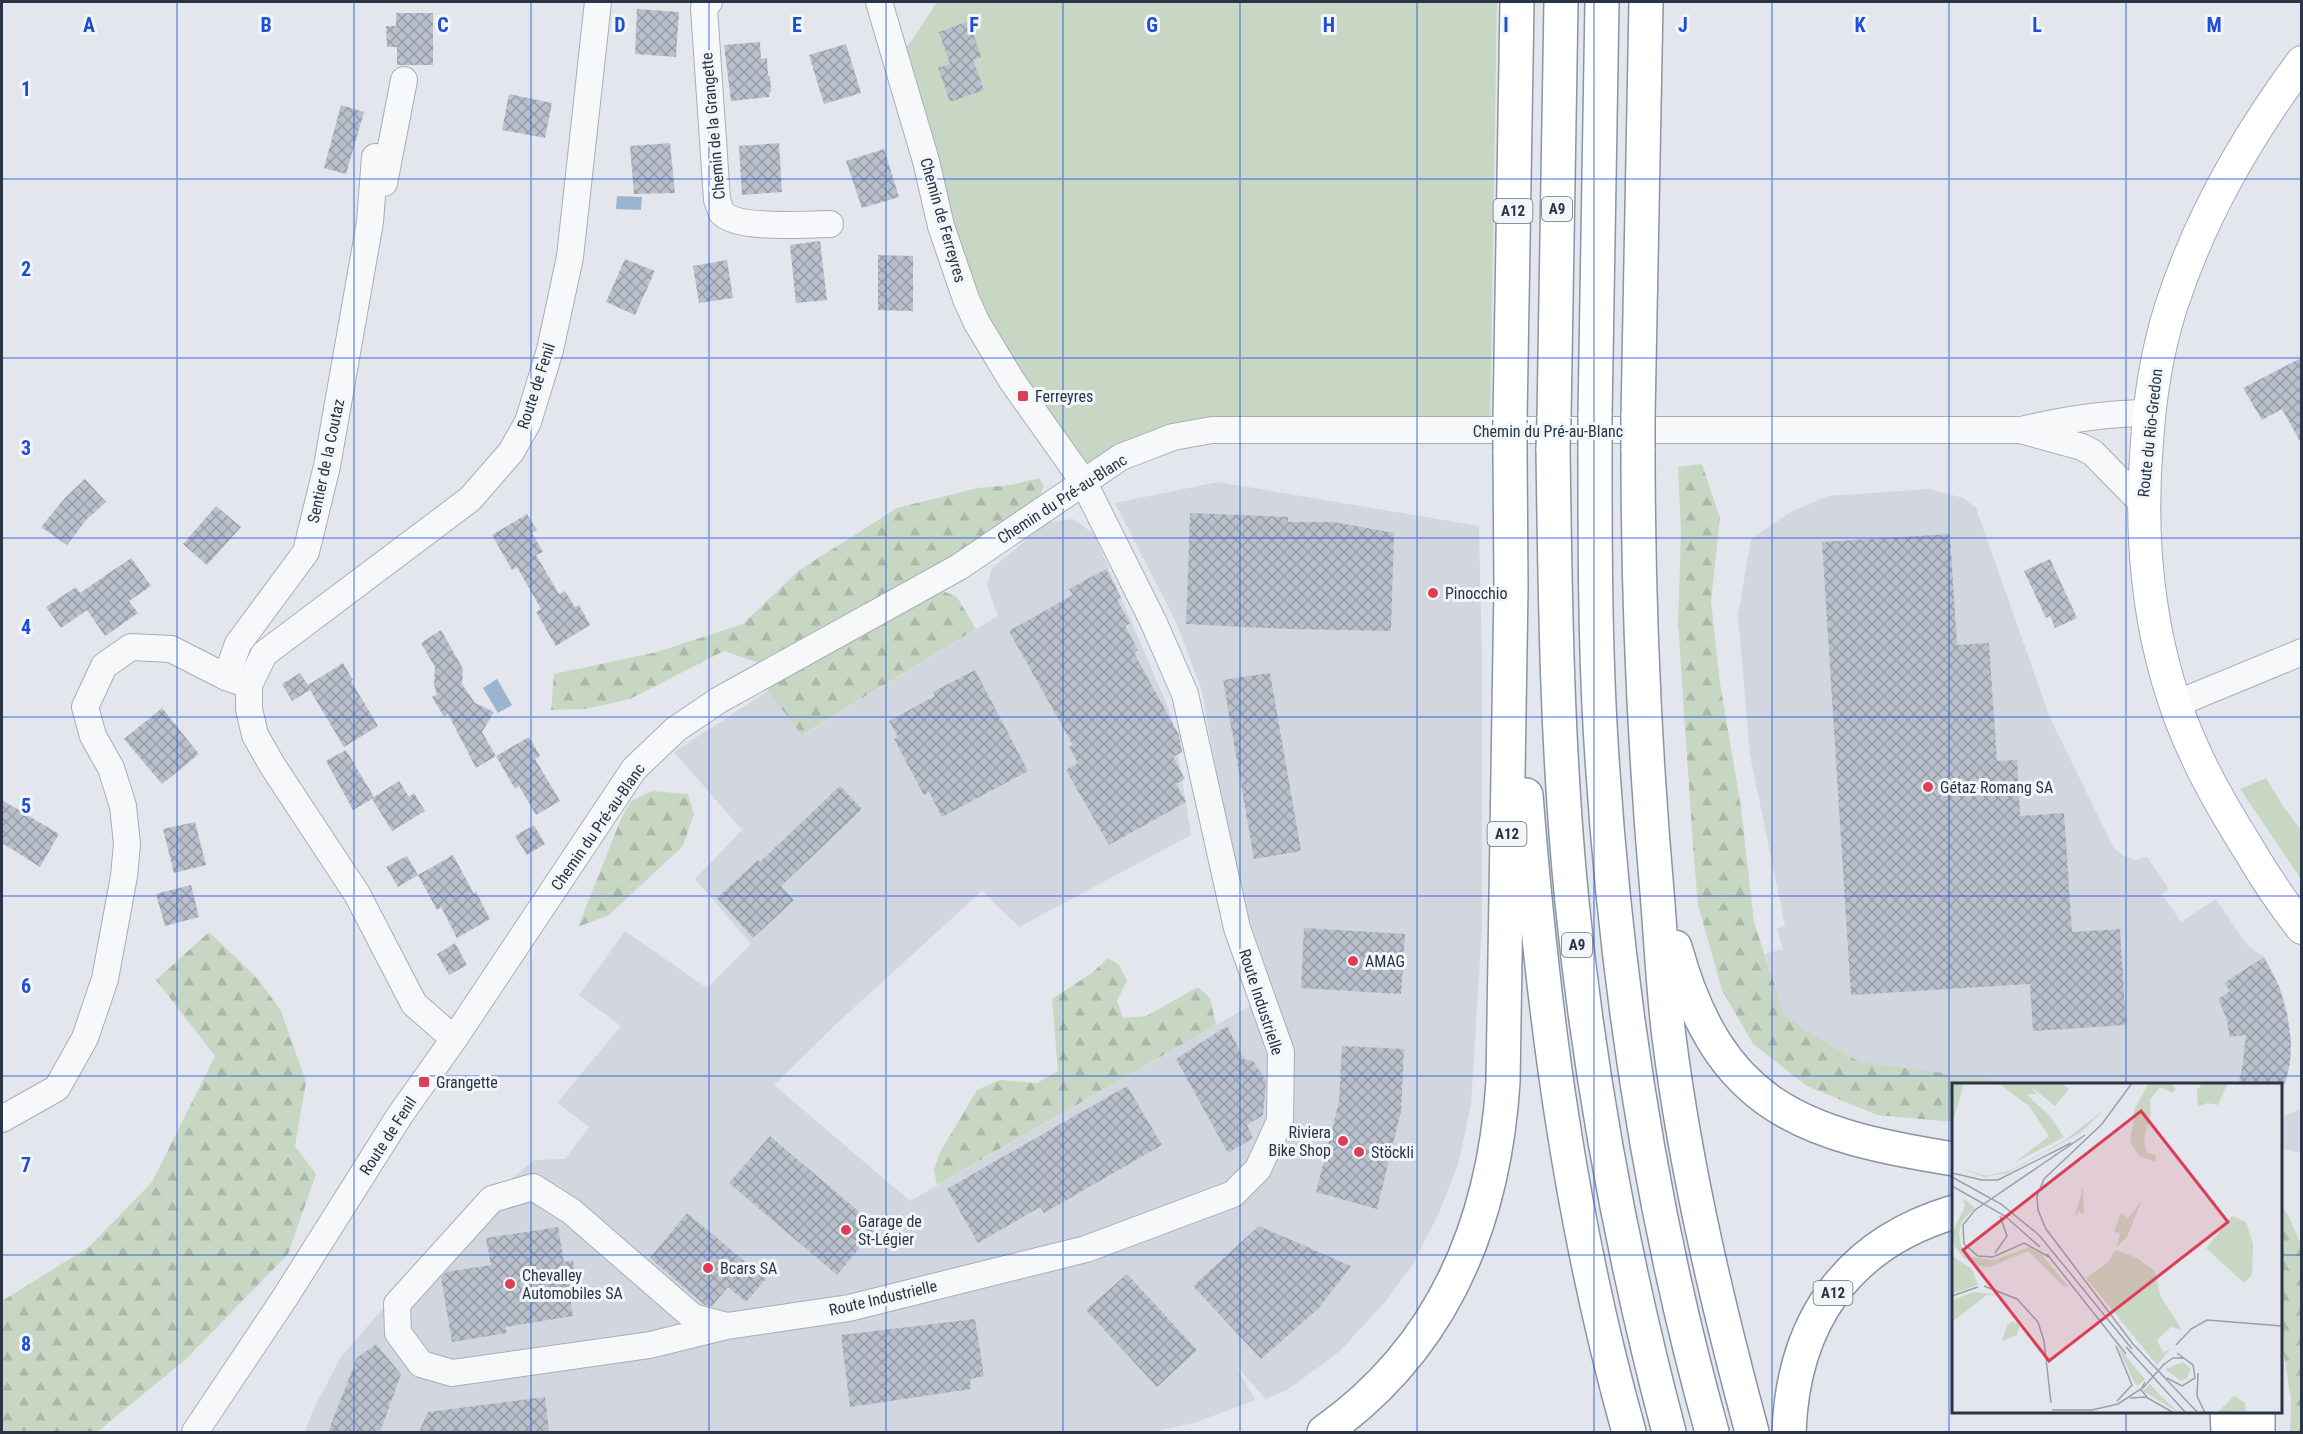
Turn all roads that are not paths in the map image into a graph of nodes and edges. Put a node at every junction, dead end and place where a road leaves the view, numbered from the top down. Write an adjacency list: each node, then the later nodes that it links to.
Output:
1 (598, 2): 19 (street, Route de Fenil)
2 (709, 2): 12 (street, Chemin de la Grangette)
3 (879, 2): 15 (street, Chemin de Ferreyres)
4 (1517, 2): 17 (highway, A12)
5 (1561, 2): 35 (highway, A9)
6 (1602, 2): 36 (highway)
7 (1646, 2): 22 (highway)
8 (2301, 62): 13 (main road, Route du Rio-Gredon)
9 (404, 80): 11 (street, Sentier de la Coutaz)
10 (375, 157): 11 (street, Sentier de la Coutaz)
11 (370, 222): 19 (street, Sentier de la Coutaz)
12 (830, 224)
13 (2149, 413): 14 (street, Chemin du Pré-au-Blanc); 16 (main road, Route du Rio-Gredon)
14 (2021, 430): 15 (street, Chemin du Pré-au-Blanc); 16 (street, Chemin du Pré-au-Blanc)
15 (1083, 481): 25 (street, Chemin du Pré-au-Blanc); 29 (street, Route Industrielle)
16 (2143, 504): 20 (main road, Route du Rio-Gredon)
17 (1511, 587): 33 (highway, A12); 34 (highway)
18 (2301, 652): 20 (street)
19 (237, 681): 25 (street, Route de Fenil); 26 (street)
20 (2176, 704): 21 (main road, Route du Rio-Gredon)
21 (2232, 823): 23 (main road, Route du Rio-Gredon); 24 (main road, Route du Rio-Gredon)
22 (1652, 840): 27 (highway); 37 (highway)
23 (2301, 901)
24 (2301, 928)
25 (454, 1040): 32 (street, Route de Fenil)
26 (2, 1119)
27 (1952, 1159)
28 (1952, 1212): 38 (highway, A12)
29 (727, 1326): 29 (street, Route Industrielle)
30 (2227, 1413): 39 (highway)
31 (2258, 1413): 40 (highway)
32 (195, 1432)
33 (1324, 1432)
34 (1629, 1432)
35 (1669, 1432)
36 (1712, 1432)
37 (1752, 1432)
38 (1789, 1432)
39 (2228, 1432)
40 (2258, 1432)

